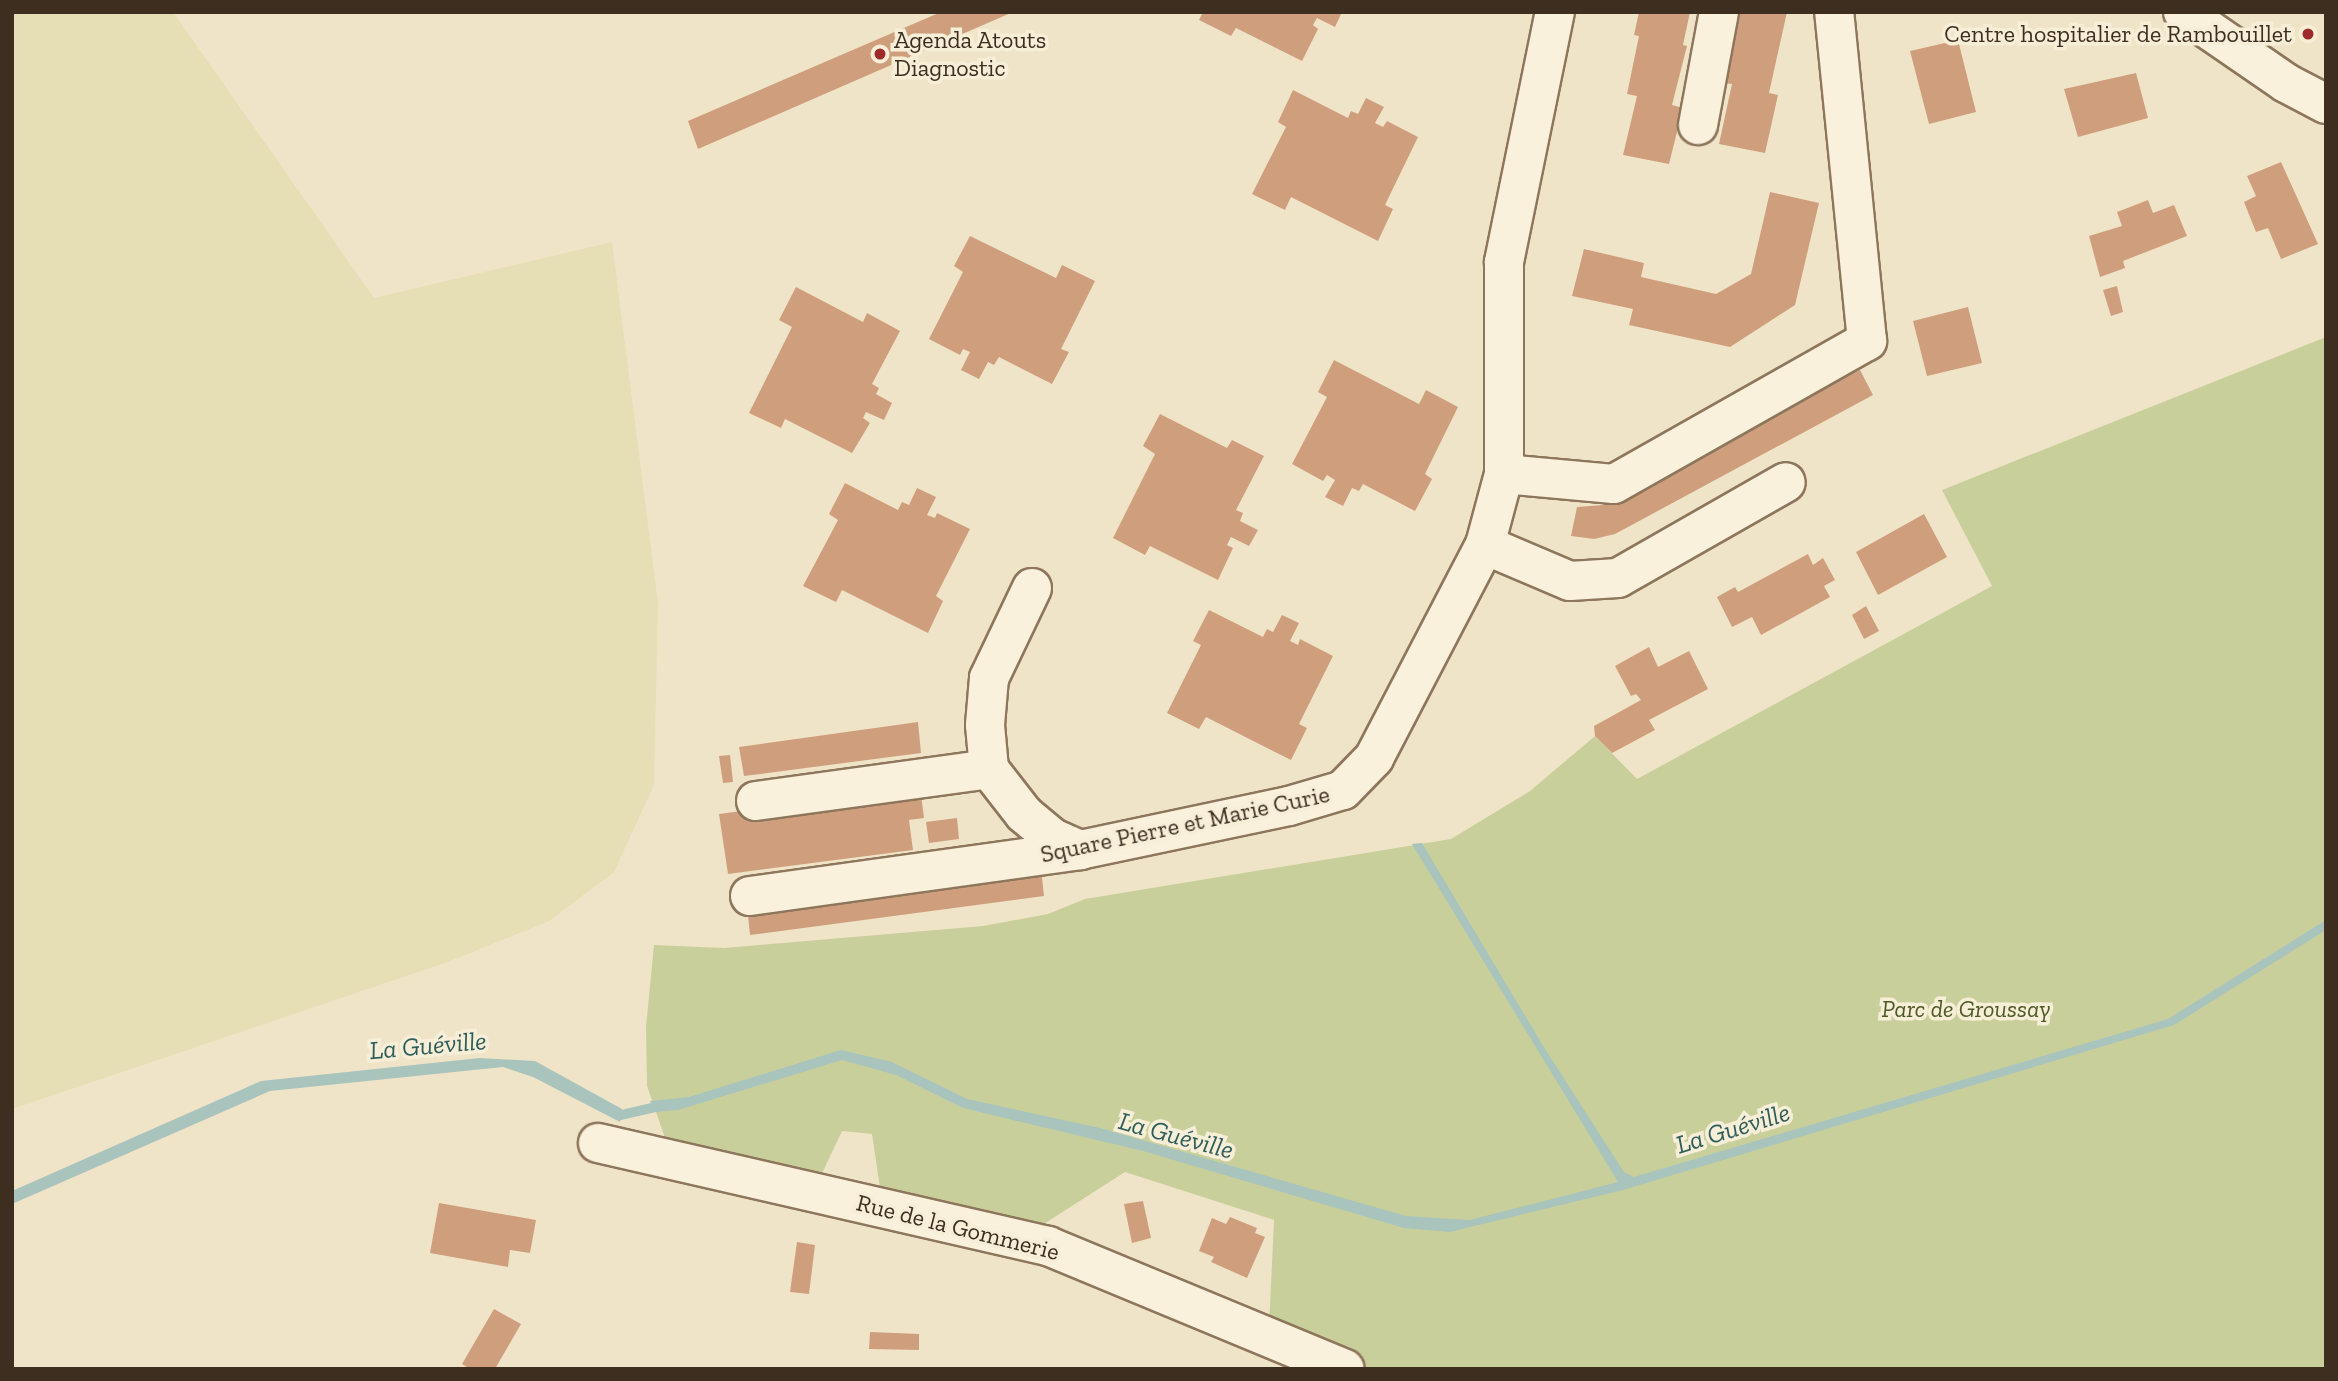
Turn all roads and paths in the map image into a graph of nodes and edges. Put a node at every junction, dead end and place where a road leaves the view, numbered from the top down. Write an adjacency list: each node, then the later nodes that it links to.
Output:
1 (1555, 12): 7 (street, Square Pierre et Marie Curie)
2 (1719, 12): 6 (street)
3 (1834, 12): 7 (street)
4 (2183, 12): 5 (street)
5 (2326, 104)
6 (1698, 125)
7 (1504, 474): 9 (street, Square Pierre et Marie Curie)
8 (1786, 482): 9 (street)
9 (1486, 545): 13 (street, Square Pierre et Marie Curie)
10 (1032, 588): 11 (street)
11 (989, 769): 12 (street); 13 (street)
12 (756, 801)
13 (1080, 850): 14 (street, Square Pierre et Marie Curie)
14 (750, 896)
15 (598, 1143): 16 (street, Rue de la Gommerie)
16 (1345, 1369)

